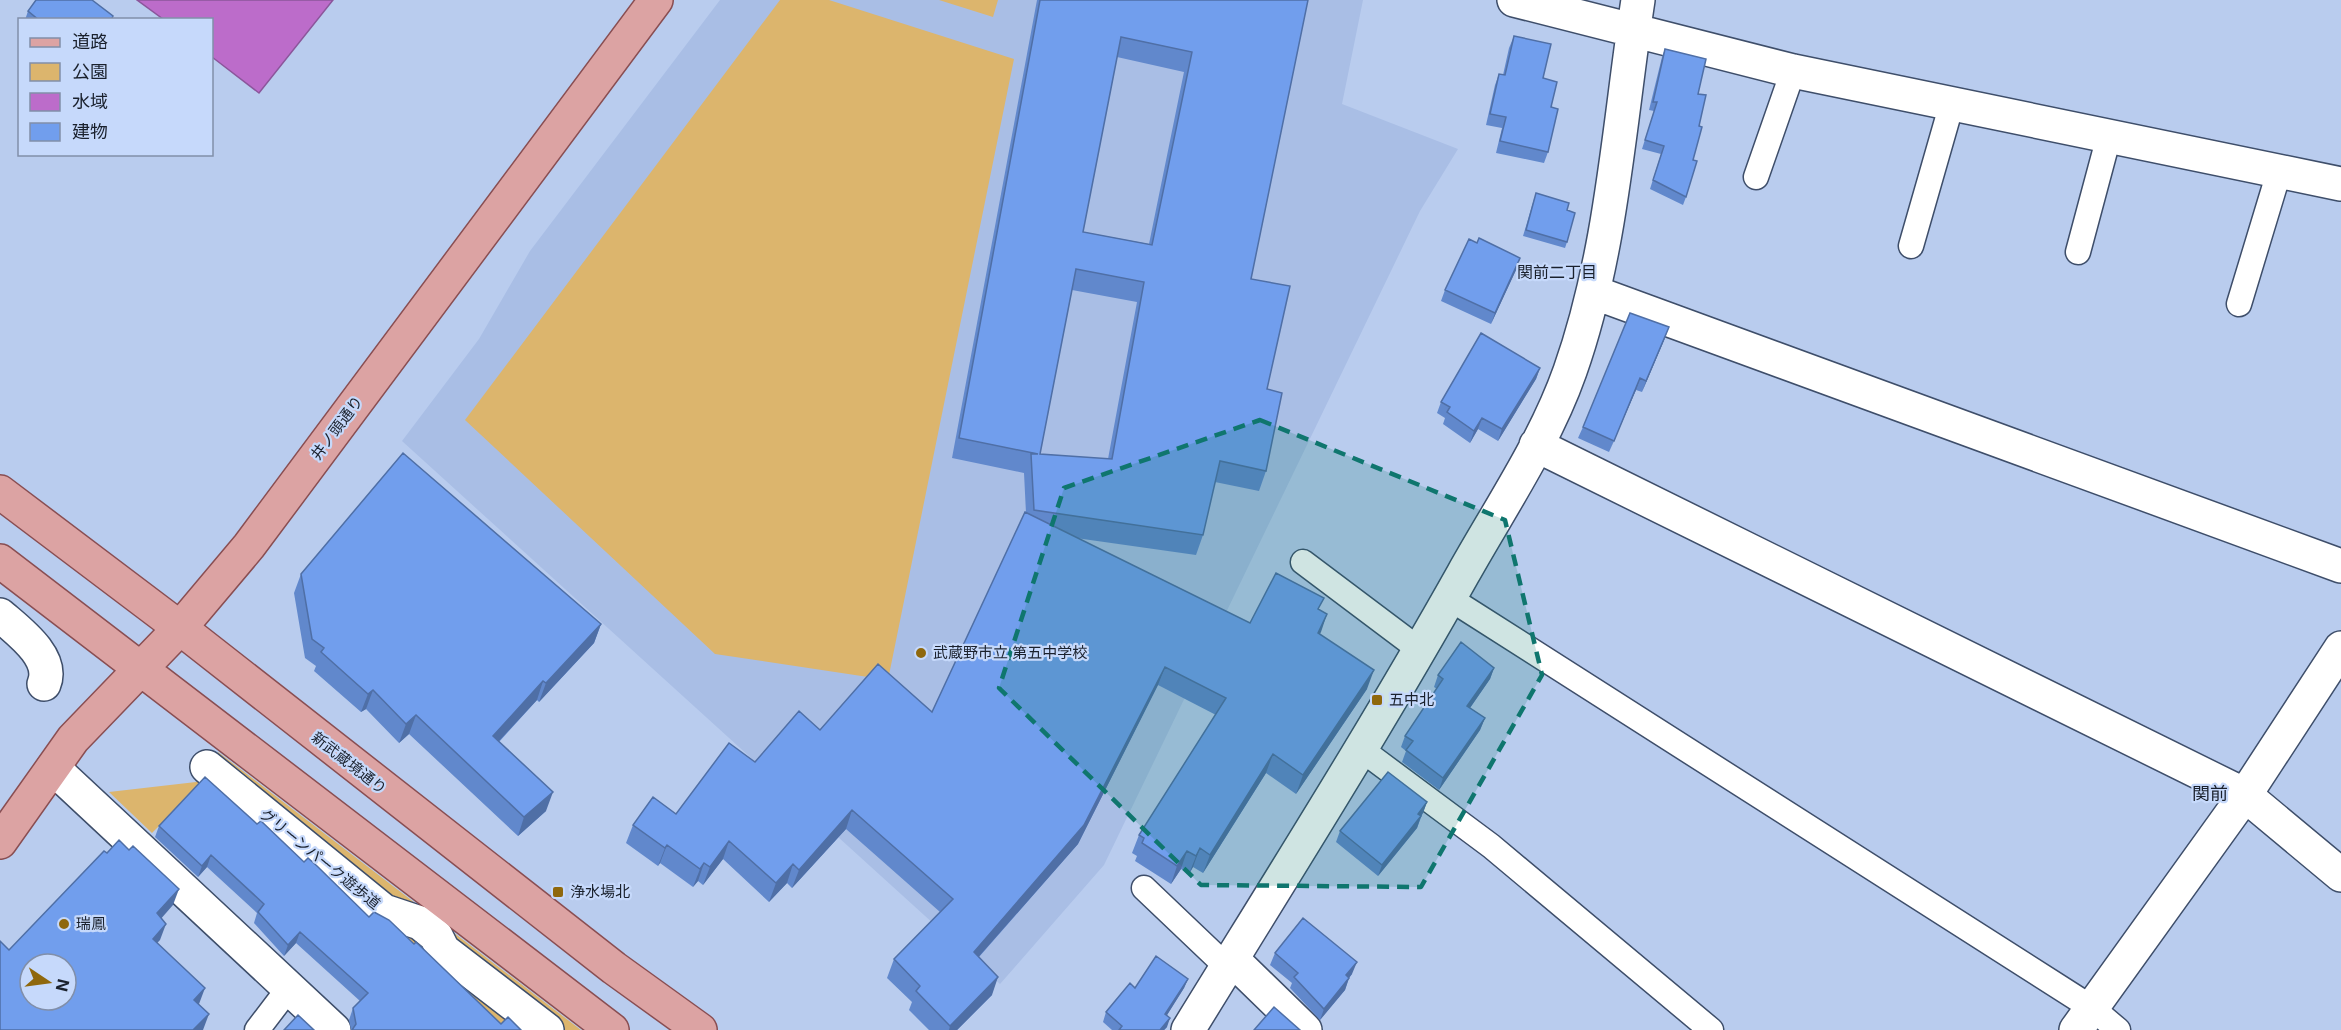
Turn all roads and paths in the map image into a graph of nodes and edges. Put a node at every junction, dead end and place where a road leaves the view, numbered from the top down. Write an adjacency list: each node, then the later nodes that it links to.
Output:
1 (656, 0): 21 (main road, 井ノ頭通り)
2 (1514, 0): 3 (street)
3 (1636, 15): 4 (street); 12 (street)
4 (1793, 70): 5 (street); 8 (lane)
5 (1952, 103): 6 (street); 10 (lane)
6 (2109, 136): 7 (street); 11 (lane)
7 (2279, 172): 9 (street); 13 (lane)
8 (1756, 177)
9 (2341, 184)
10 (1911, 246)
11 (2078, 252)
12 (1593, 292): 14 (street); 18 (street)
13 (2239, 304)
14 (1536, 445): 19 (street); 29 (street)
15 (0, 492): 21 (main road, 新武蔵境通り)
16 (0, 561): 24 (main road)
17 (1303, 562): 23 (lane)
18 (2341, 566)
19 (1449, 598): 23 (street); 35 (lane)
20 (0, 615): 25 (street)
21 (180, 628): 24 (main road, 井ノ頭通り); 40 (main road, 新武蔵境通り)
22 (2341, 648): 29 (street)
23 (1420, 650): 26 (street)
24 (140, 668): 28 (main road, 井ノ頭通り); 39 (main road)
25 (44, 684)
26 (1362, 750): 33 (street); 43 (lane)
27 (207, 767): 38 (street, グリーンパーク遊歩道)
28 (53, 768): 30 (main road, 井ノ頭通り); 34 (street)
29 (2245, 795): 31 (street); 35 (street)
30 (0, 842)
31 (2341, 875)
32 (1144, 888): 33 (lane)
33 (1229, 963): 41 (street); 42 (street)
34 (289, 988): 36 (lane); 37 (street)
35 (2084, 1019): 44 (lane)
36 (257, 1030)
37 (334, 1030)
38 (548, 1030)
39 (612, 1030)
40 (700, 1030)
41 (1188, 1030)
42 (1305, 1030)
43 (1711, 1030)
44 (2118, 1030)

